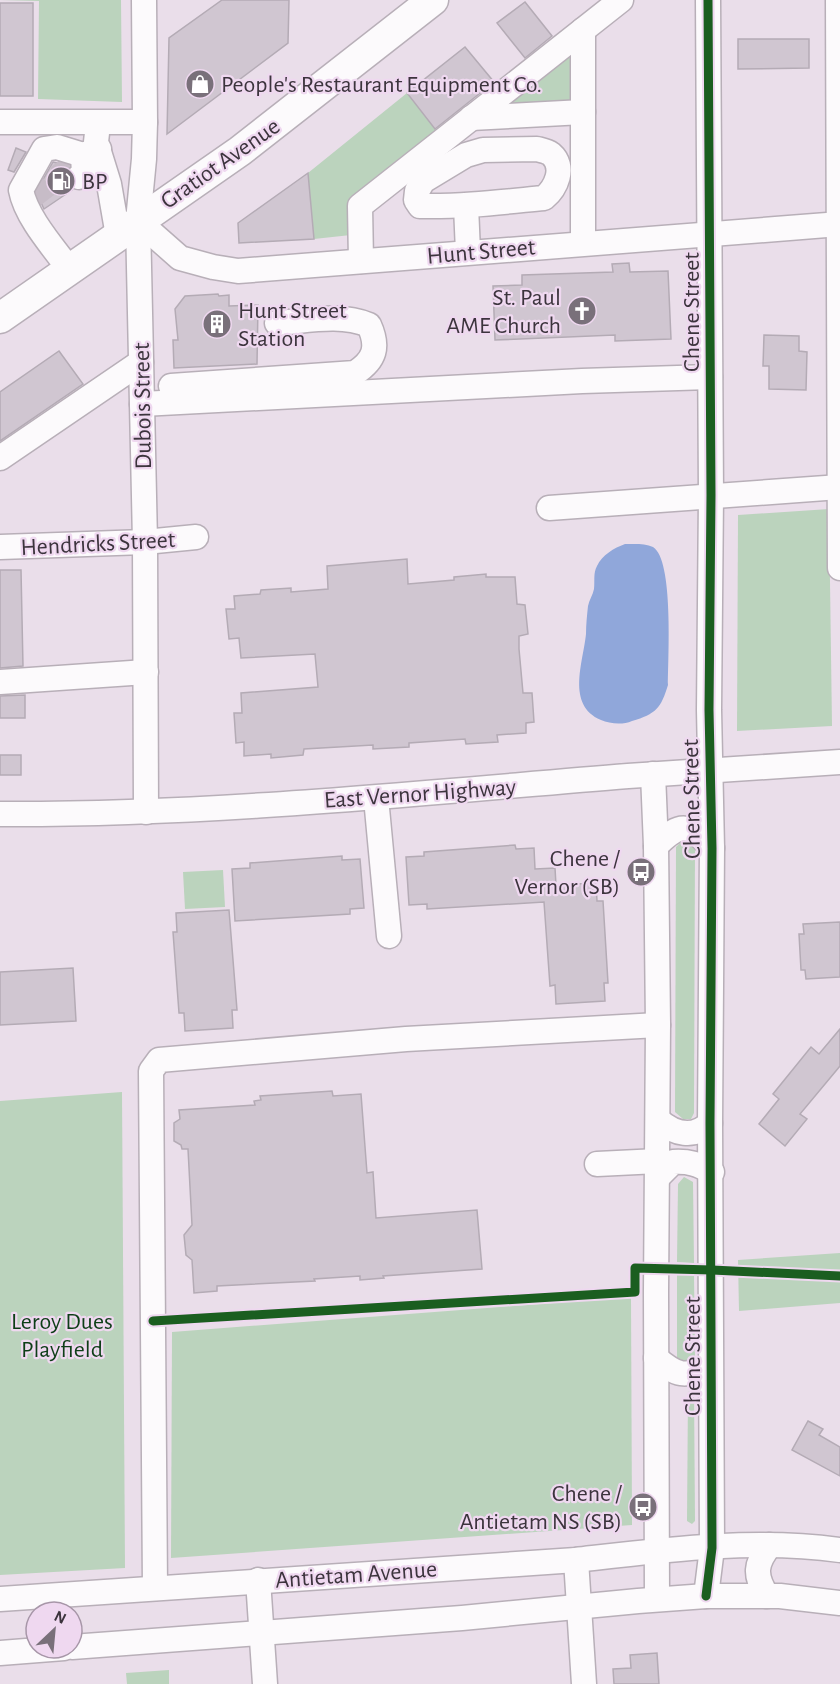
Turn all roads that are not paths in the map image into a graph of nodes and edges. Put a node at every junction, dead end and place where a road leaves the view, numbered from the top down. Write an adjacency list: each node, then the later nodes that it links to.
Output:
1 (144, 0): 12 (street, Dubois Street)
2 (433, 0): 16 (main road, Gratiot Avenue)
3 (621, 0): 6 (street)
4 (708, 0): 17 (street, Chene Street)
5 (838, 0): 7 (street)
6 (583, 30): 8 (street); 9 (street)
7 (839, 91): 15 (street)
8 (583, 112): 9 (street); 18 (street)
9 (471, 118): 20 (street)
10 (0, 122): 11 (street)
11 (97, 122): 12 (street); 13 (street)
12 (145, 122): 16 (street, Dubois Street)
13 (83, 162): 16 (street); 21 (street)
14 (466, 206): 14 (street); 19 (street)
15 (839, 224): 17 (street, Hunt Street); 24 (street)
16 (128, 229): 20 (street, Hunt Street); 21 (main road, Gratiot Avenue); 25 (street, Dubois Street)
17 (711, 232): 18 (street, Hunt Street); 26 (street, Chene Street)
18 (583, 243): 19 (street, Hunt Street)
19 (468, 252): 20 (street, Hunt Street)
20 (361, 261)
21 (70, 270): 22 (main road, Gratiot Avenue)
22 (0, 318)
23 (277, 323): 27 (street)
24 (840, 353): 29 (street)
25 (141, 362): 27 (street, Dubois Street); 28 (street)
26 (710, 377): 27 (street); 30 (street, Chene Street)
27 (142, 396): 33 (street, Dubois Street)
28 (0, 458)
29 (840, 487): 30 (street); 35 (street)
30 (711, 495): 31 (street); 39 (street, Chene Street)
31 (549, 508)
32 (196, 537): 33 (street, Hendricks Street)
33 (145, 542): 34 (street, Hendricks Street); 36 (street, Dubois Street)
34 (0, 547)
35 (840, 568)
36 (146, 672): 37 (street); 42 (street, Dubois Street)
37 (0, 682)
38 (840, 762): 39 (street, East Vernor Highway)
39 (712, 771): 40 (street, East Vernor Highway); 45 (street, Chene Street)
40 (653, 774): 41 (street, East Vernor Highway); 44 (street, Chene Street)
41 (376, 798): 42 (street, East Vernor Highway); 46 (street)
42 (146, 812): 43 (street, East Vernor Highway)
43 (0, 814)
44 (656, 846): 45 (street); 47 (street, Chene Street)
45 (712, 848): 49 (street, Chene Street)
46 (388, 936)
47 (658, 1024): 48 (street, Chene Street); 61 (street)
48 (658, 1120): 49 (street); 51 (street, Chene Street)
49 (710, 1123): 52 (street, Chene Street)
50 (597, 1164): 51 (street)
51 (658, 1169): 52 (street); 53 (street, Chene Street)
52 (712, 1172): 54 (street, Chene Street)
53 (656, 1358): 54 (street); 58 (street, Chene Street)
54 (710, 1366): 56 (street, Chene Street)
55 (770, 1545): 56 (street); 57 (street); 63 (street)
56 (712, 1548): 58 (street, Antietam Avenue); 62 (street, Chene Street)
57 (840, 1550)
58 (657, 1551): 59 (street, Antietam Avenue); 65 (street, Chene Street)
59 (576, 1560): 60 (street, Antietam Avenue); 67 (street)
60 (258, 1580): 61 (street, Antietam Avenue); 68 (street)
61 (155, 1588): 64 (street, Antietam Avenue)
62 (706, 1596): 63 (street); 65 (street)
63 (767, 1596): 66 (street)
64 (0, 1599)
65 (657, 1599): 67 (street)
66 (840, 1603)
67 (579, 1606): 68 (street); 73 (street)
68 (261, 1633): 69 (street); 72 (street)
69 (84, 1646)
70 (24, 1651): 71 (street)
71 (0, 1653)
72 (265, 1684)
73 (584, 1684)

